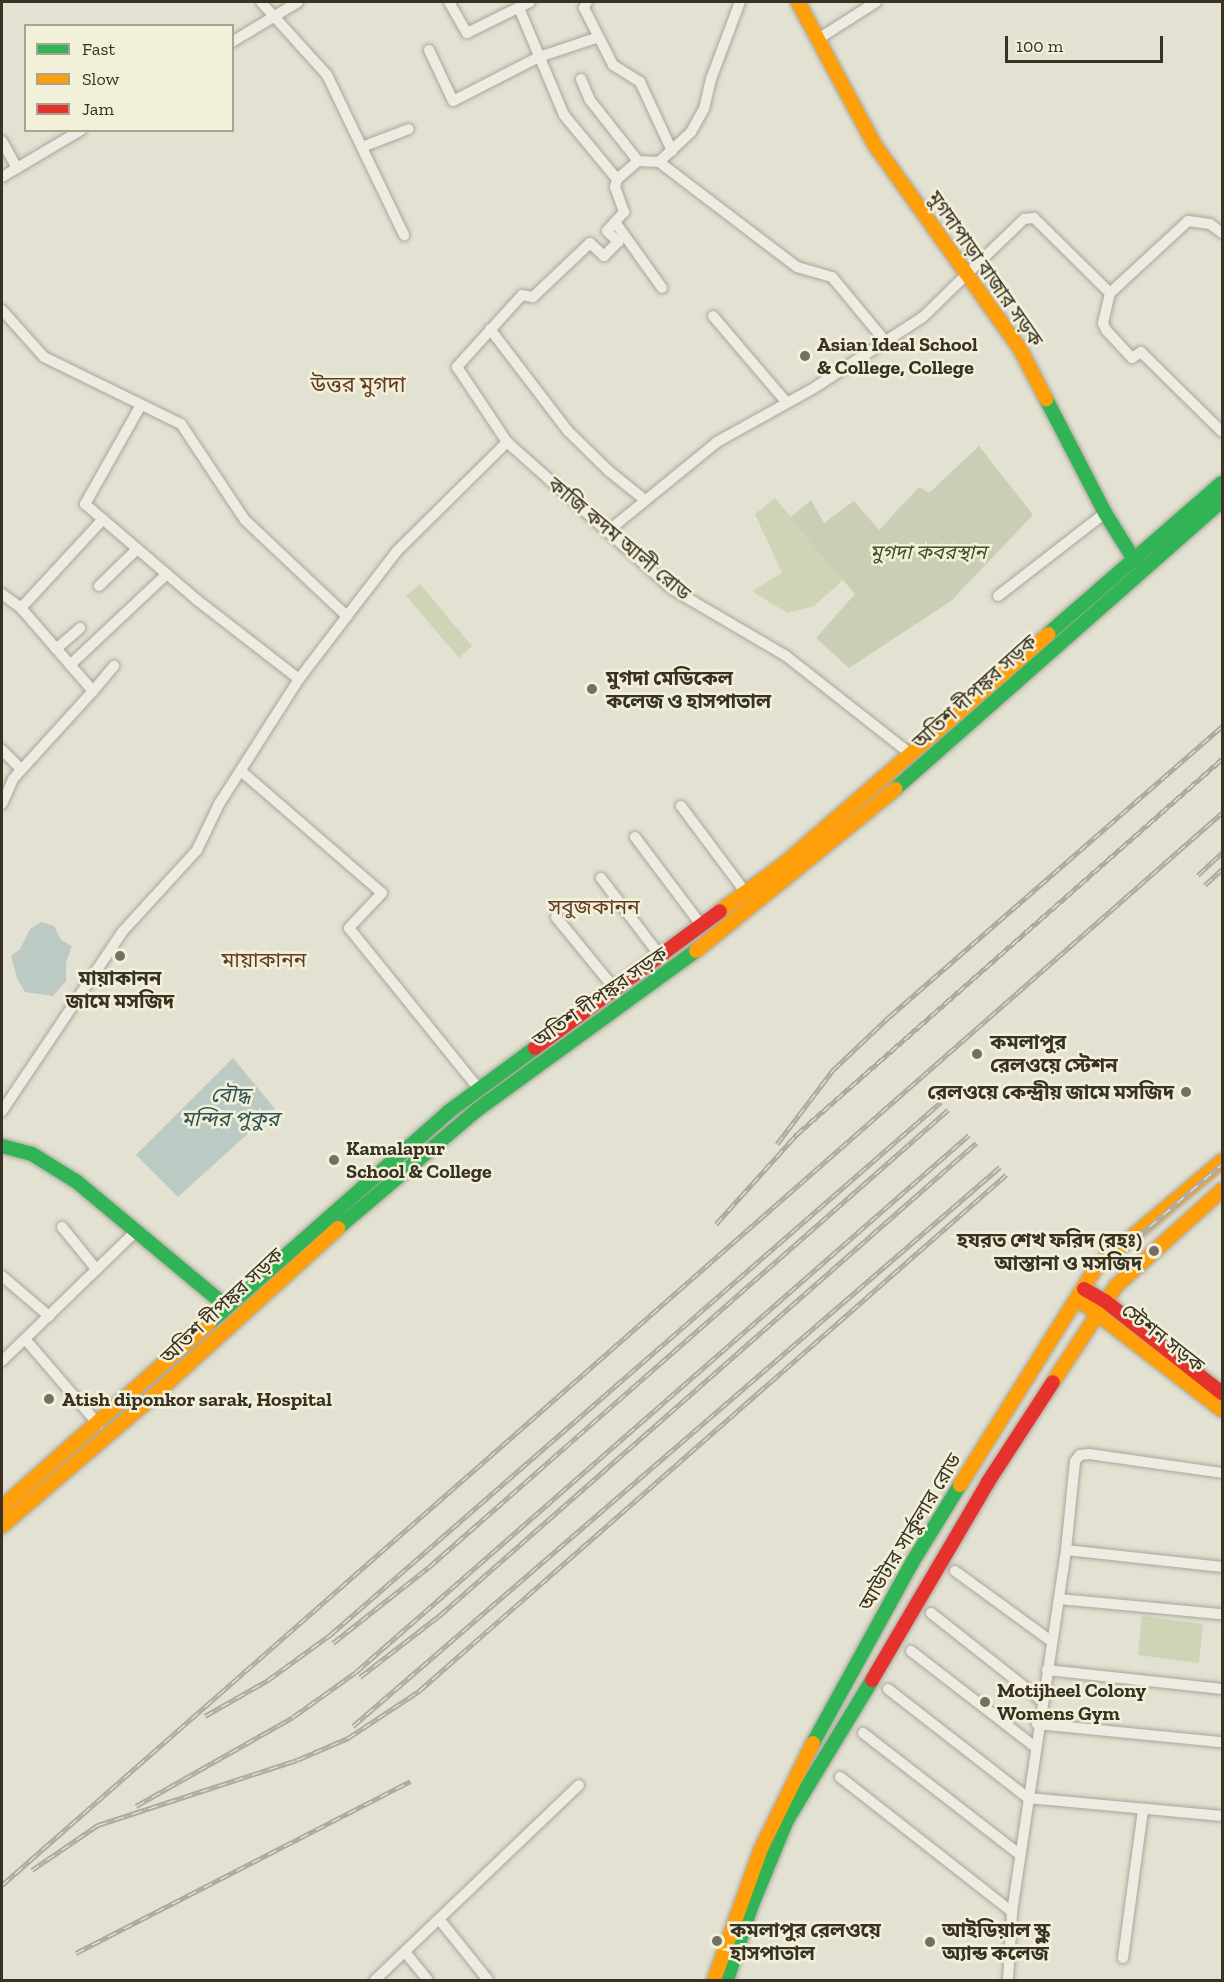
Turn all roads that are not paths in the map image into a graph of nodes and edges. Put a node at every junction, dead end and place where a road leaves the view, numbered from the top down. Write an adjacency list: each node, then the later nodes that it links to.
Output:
1 (261, 2): 10 (street)
2 (298, 2): 10 (street)
3 (449, 2): 9 (street)
4 (531, 2): 9 (street)
5 (587, 2): 11 (street)
6 (740, 2): 21 (street)
7 (798, 2): 12 (main road, মুগদাপাড়া বাজার সড়ক)
8 (876, 2): 12 (street)
9 (519, 8): 15 (street)
10 (272, 17): 13 (street); 20 (street)
11 (599, 37): 15 (street); 21 (street)
12 (818, 39): 30 (main road, মুগদাপাড়া বাজার সড়ক)
13 (234, 41)
14 (429, 50): 15 (street)
15 (539, 57): 26 (street)
16 (581, 79): 22 (street)
17 (409, 129): 20 (street)
18 (78, 132): 24 (street)
19 (2, 141): 24 (street)
20 (363, 147): 29 (street)
21 (672, 151): 23 (street)
22 (638, 161): 23 (street); 26 (street)
23 (659, 162): 36 (street)
24 (17, 168): 25 (street)
25 (2, 177)
26 (617, 180): 27 (street)
27 (615, 222): 31 (street); 35 (street)
28 (1222, 233): 32 (street)
29 (404, 235)
30 (966, 275): 32 (street); 36 (street); 44 (main road, মুগদাপাড়া বাজার সড়ক)
31 (662, 288)
32 (1110, 293): 39 (street)
33 (2, 310): 38 (street)
34 (713, 316): 37 (street)
35 (490, 329): 40 (street, কাজি কদম আলী রোড); 42 (street)
36 (885, 341): 37 (street)
37 (787, 403): 42 (street)
38 (141, 405): 45 (street); 54 (street)
39 (1222, 432)
40 (507, 442): 46 (street, কাজি কদম আলী রোড); 54 (street)
41 (1222, 483): 48 (main road, অতিশ দীপঙ্কর সড়ক)
42 (645, 500): 46 (street)
43 (1222, 501): 63 (main road, অতিশ দীপঙ্কর সড়ক)
44 (1105, 513): 48 (main road, মুগদাপাড়া বাজার সড়ক); 52 (street)
45 (103, 519): 47 (street); 53 (street)
46 (608, 531): 62 (street, কাজি কদম আলী রোড)
47 (137, 549): 49 (street); 50 (street)
48 (1135, 561): 62 (main road, অতিশ দীপঙ্কর সড়ক)
49 (167, 574): 57 (street); 59 (street)
50 (99, 586)
51 (2, 594): 53 (street)
52 (998, 596)
53 (21, 608): 56 (street)
54 (347, 616): 59 (street)
55 (80, 627): 56 (street)
56 (56, 649): 57 (street)
57 (70, 665): 60 (street)
58 (114, 666): 60 (street)
59 (299, 679): 65 (street)
60 (93, 691): 64 (street)
61 (2, 750): 64 (street)
62 (912, 754): 63 (main road); 70 (main road, অতিশ দীপঙ্কর সড়ক)
63 (921, 767): 88 (main road, অতিশ দীপঙ্কর সড়ক)
64 (21, 769): 66 (street)
65 (241, 771): 75 (street); 76 (street)
66 (2, 804)
67 (681, 806): 70 (street)
68 (635, 837): 72 (street)
69 (601, 878): 73 (street)
70 (746, 892): 72 (main road, অতিশ দীপঙ্কর সড়ক)
71 (556, 917): 74 (street)
72 (702, 926): 73 (main road, অতিশ দীপঙ্কর সড়ক)
73 (661, 957): 74 (main road, অতিশ দীপঙ্কর সড়ক)
74 (615, 989): 75 (main road, অতিশ দীপঙ্কর সড়ক)
75 (478, 1088): 85 (main road, অতিশ দীপঙ্কর সড়ক)
76 (2, 1111)
77 (2, 1146): 81 (main road)
78 (1222, 1161): 84 (main road, আউটার সার্কুলার রোড)
79 (1222, 1190): 86 (main road, আউটার সার্কুলার রোড)
80 (62, 1227): 82 (street)
81 (136, 1231): 82 (street); 85 (main road)
82 (97, 1270): 87 (street)
83 (2, 1276): 87 (street)
84 (1081, 1295): 86 (main road, স্টেশন সড়ক); 126 (main road, আউটার সার্কুলার রোড)
85 (226, 1306): 88 (main road); 93 (main road, অতিশ দীপঙ্কর সড়ক)
86 (1102, 1307): 91 (main road, স্টেশন সড়ক); 92 (main road, স্টেশন সড়ক); 127 (main road, আউটার সার্কুলার রোড)
87 (49, 1316): 89 (street)
88 (237, 1318): 96 (main road, অতিশ দীপঙ্কর সড়ক)
89 (25, 1339): 90 (street); 93 (street)
90 (2, 1361)
91 (1222, 1393)
92 (1222, 1410)
93 (99, 1425): 95 (main road, অতিশ দীপঙ্কর সড়ক)
94 (1222, 1473): 97 (street)
95 (2, 1507)
96 (2, 1526)
97 (1066, 1550): 98 (street); 100 (street)
98 (1222, 1567)
99 (956, 1570): 103 (street)
100 (1059, 1599): 102 (street); 103 (street)
101 (931, 1613): 108 (street)
102 (1222, 1614)
103 (1051, 1641): 105 (street)
104 (911, 1651): 112 (street)
105 (1047, 1670): 107 (street); 108 (street)
106 (888, 1689): 115 (street)
107 (1222, 1689)
108 (1041, 1700): 109 (street)
109 (1037, 1724): 111 (street); 112 (street)
110 (863, 1733): 118 (street)
111 (1222, 1742)
112 (1035, 1746): 115 (street)
113 (840, 1777): 119 (street)
114 (579, 1785): 120 (street)
115 (1028, 1798): 116 (street); 118 (street)
116 (1143, 1810): 117 (street); 122 (street)
117 (1222, 1816)
118 (1020, 1855): 119 (street)
119 (1012, 1912): 128 (street)
120 (439, 1919): 121 (street); 125 (street)
121 (405, 1952): 123 (street); 124 (street)
122 (1123, 1958)
123 (375, 1980)
124 (428, 1980)
125 (488, 1980)
126 (714, 1980)
127 (727, 1980)
128 (1008, 1980)

